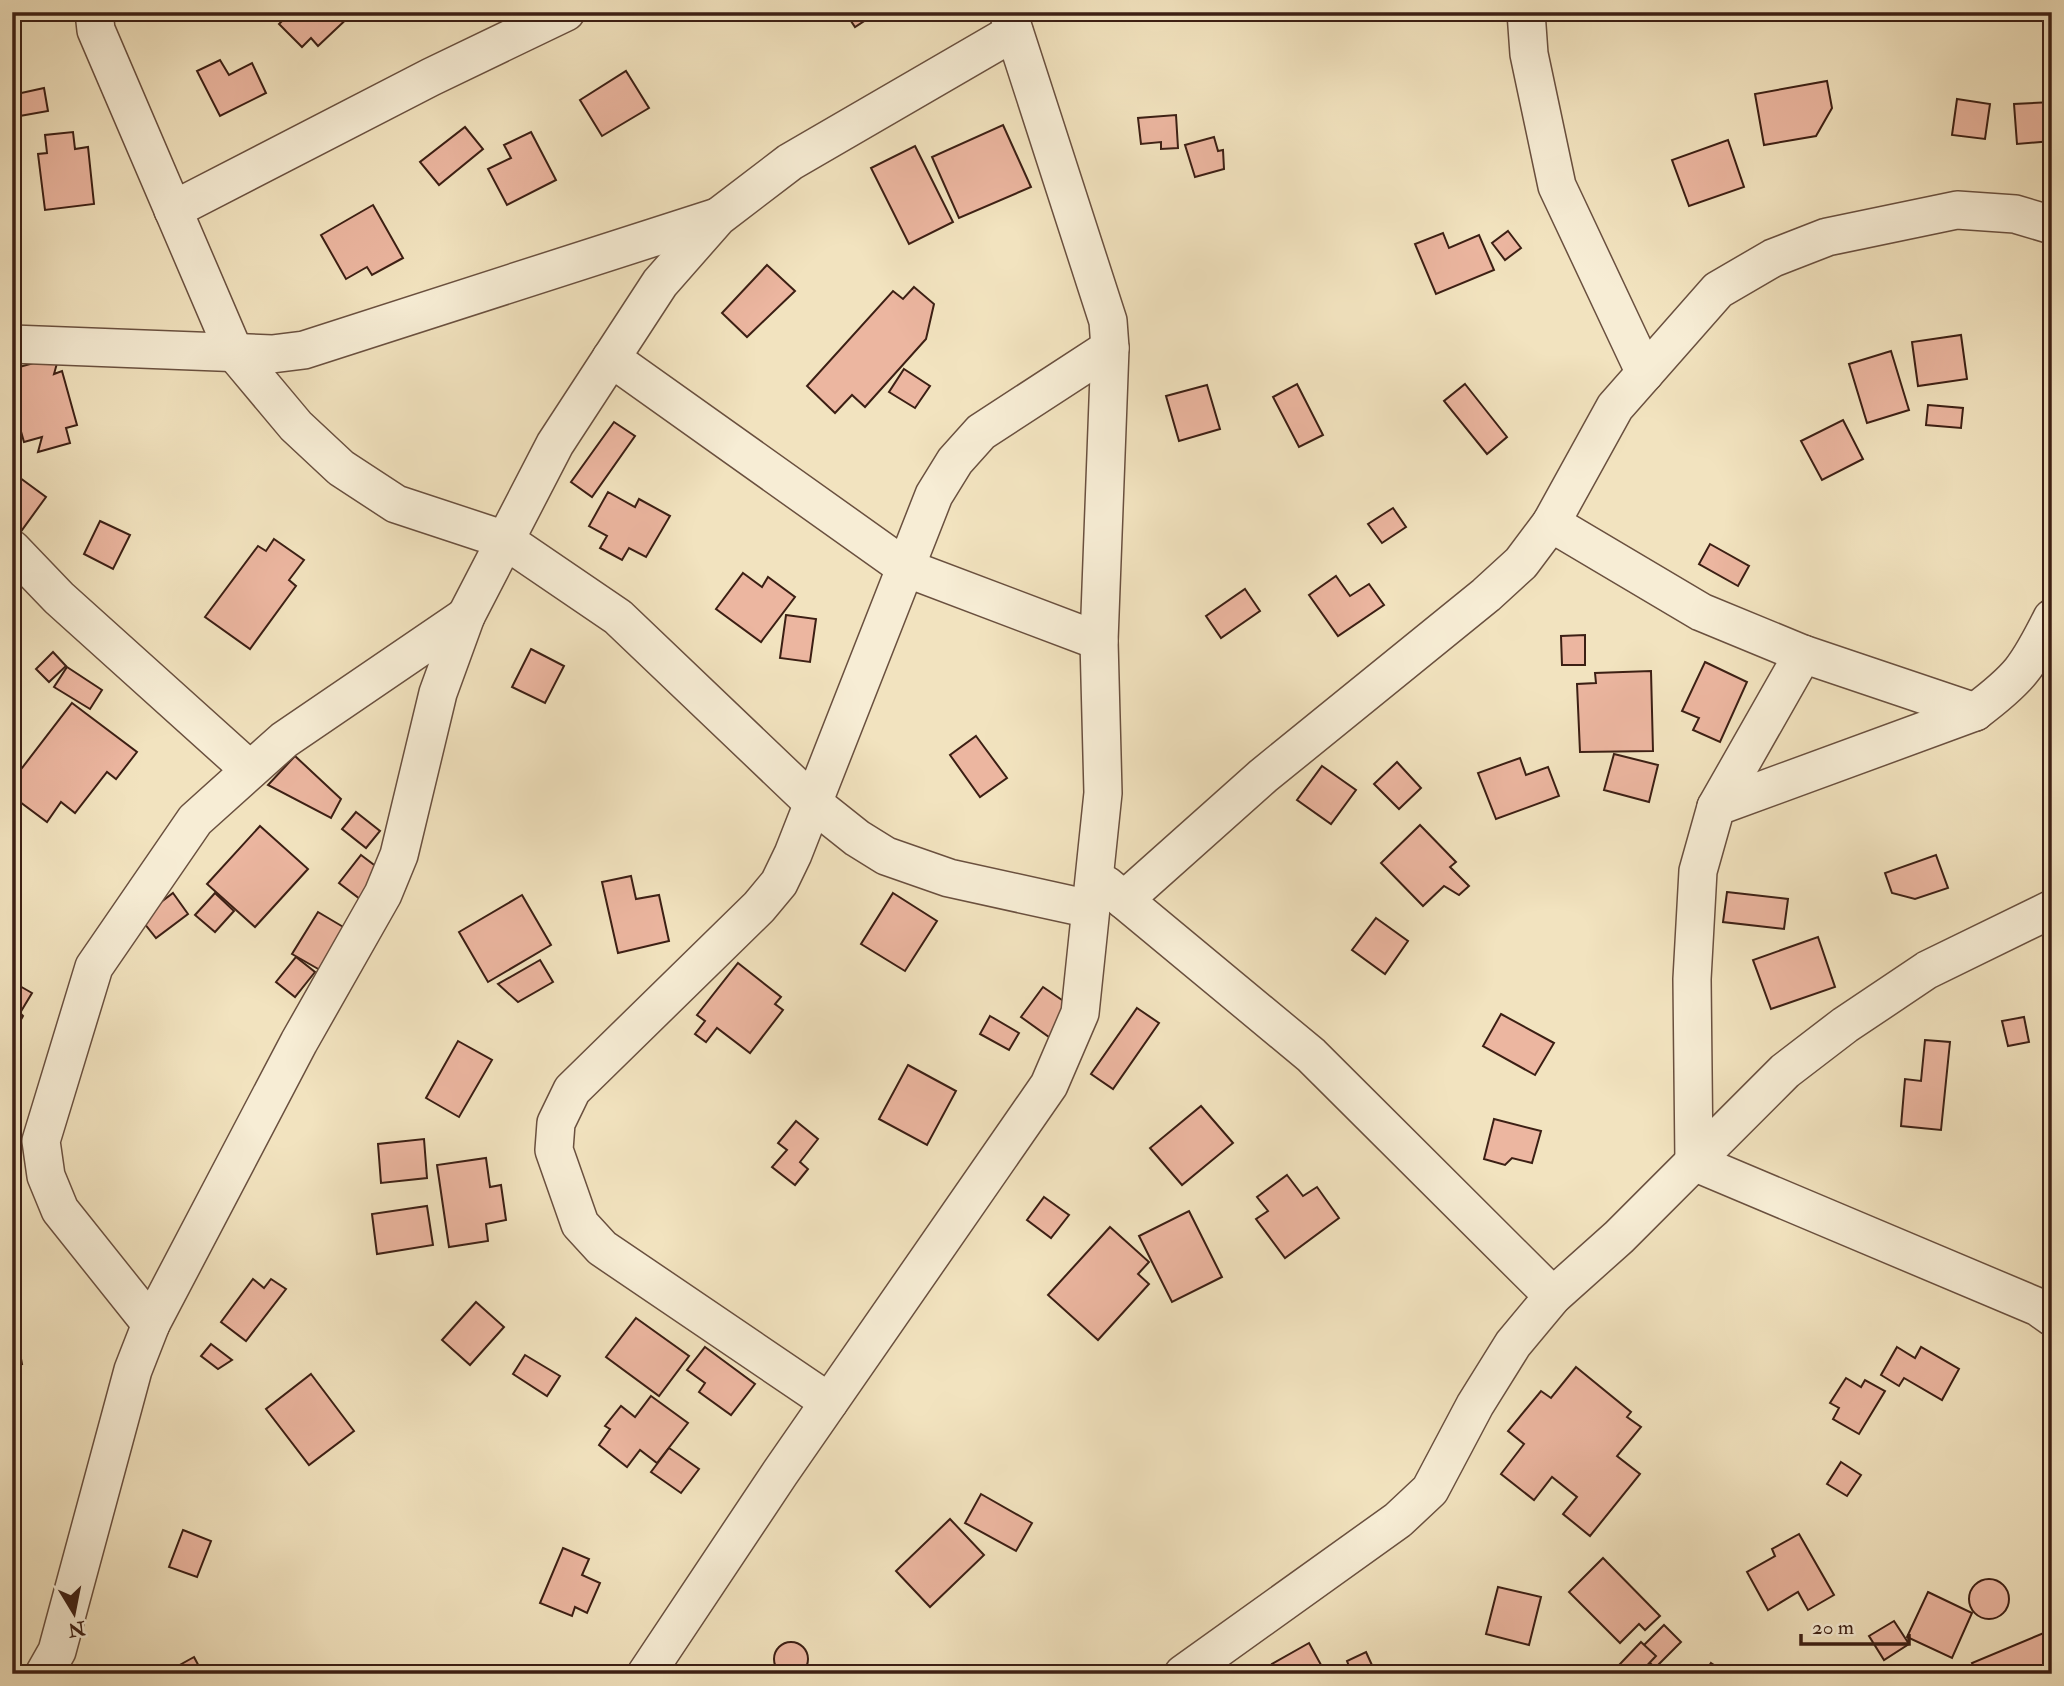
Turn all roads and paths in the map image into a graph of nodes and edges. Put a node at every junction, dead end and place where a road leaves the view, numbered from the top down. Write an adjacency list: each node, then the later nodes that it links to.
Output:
1 (94, 12): 5 (street)
2 (566, 12): 5 (street)
3 (1526, 12): 12 (street)
4 (1011, 22): 6 (street); 9 (street)
5 (173, 210): 10 (street)
6 (718, 217): 10 (street); 11 (street)
7 (2052, 225): 12 (street)
8 (12, 344): 10 (street)
9 (1110, 348): 16 (street); 19 (street)
10 (233, 352): 14 (street)
11 (611, 358): 14 (street); 16 (street)
12 (1645, 373): 13 (street)
13 (1551, 523): 20 (street); 25 (street)
14 (505, 540): 17 (street); 23 (street)
15 (12, 550): 22 (street)
16 (906, 568): 19 (street); 23 (street)
17 (466, 616): 22 (street); 30 (street)
18 (2052, 618): 21 (street)
19 (1100, 641): 25 (street)
20 (1803, 654): 21 (street); 24 (street)
21 (1975, 712): 24 (street)
22 (250, 770): 30 (street)
23 (813, 803): 25 (street); 31 (street)
24 (1716, 807): 27 (street)
25 (1102, 895): 28 (street); 31 (street)
26 (2052, 909): 27 (street)
27 (1694, 1162): 28 (street); 29 (street)
28 (1553, 1296): 34 (street)
29 (2052, 1317)
30 (151, 1324): 32 (street)
31 (829, 1402): 33 (street)
32 (44, 1674)
33 (646, 1674)
34 (1183, 1674)

